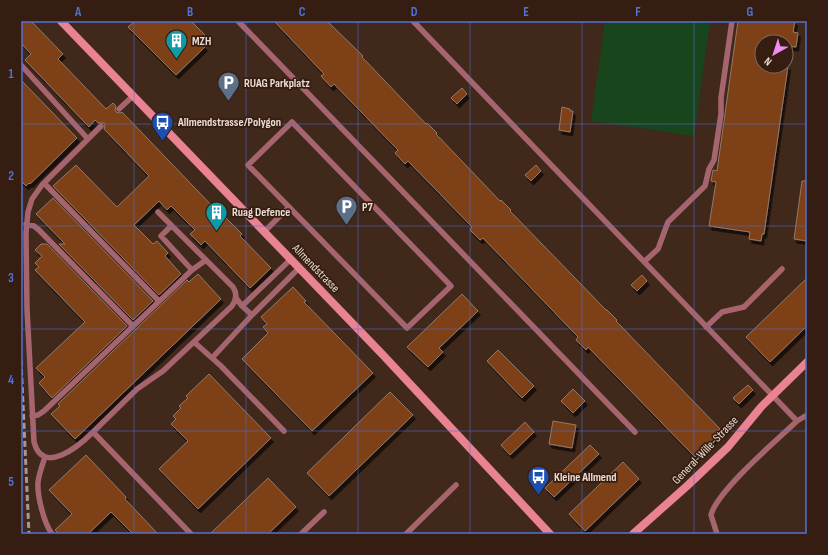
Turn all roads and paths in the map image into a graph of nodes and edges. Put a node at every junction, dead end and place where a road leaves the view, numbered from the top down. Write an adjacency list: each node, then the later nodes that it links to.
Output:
1 (61, 21): 6 (main road, Allmendstrasse)
2 (238, 21): 36 (lane)
3 (413, 21): 18 (lane)
4 (732, 21): 18 (lane)
5 (21, 65): 9 (lane)
6 (133, 96): 7 (lane); 15 (main road, Allmendstrasse)
7 (119, 109)
8 (101, 126): 9 (lane)
9 (88, 139): 10 (lane)
10 (44, 183): 13 (lane); 23 (lane)
11 (289, 207): 11 (lane); 15 (lane)
12 (158, 212): 14 (lane)
13 (26, 224): 26 (lane); 32 (lane)
14 (171, 226): 16 (lane); 21 (lane)
15 (264, 232): 17 (main road, Allmendstrasse)
16 (206, 260): 21 (lane); 22 (lane)
17 (291, 260): 19 (main road, Allmendstrasse); 24 (lane)
18 (645, 261): 27 (lane)
19 (299, 268): 25 (lane); 44 (main road, Allmendstrasse)
20 (782, 269): 27 (lane)
21 (192, 270): 23 (lane)
22 (236, 298): 24 (lane); 28 (lane)
23 (159, 301): 26 (lane)
24 (242, 306): 25 (lane)
25 (252, 315): 29 (lane)
26 (133, 326): 32 (lane)
27 (706, 327): 33 (lane)
28 (194, 342): 29 (lane); 35 (lane)
29 (212, 358): 34 (lane)
30 (807, 362): 45 (main road, General-Wille-Strasse)
31 (807, 415): 33 (lane)
32 (32, 416): 37 (lane)
33 (797, 421): 46 (lane)
34 (284, 431)
35 (93, 432): 37 (lane); 41 (lane)
36 (634, 432)
37 (45, 457): 40 (lane)
38 (456, 485): 43 (lane)
39 (324, 512): 42 (lane)
40 (52, 534)
41 (191, 534)
42 (301, 534)
43 (406, 534)
44 (550, 534)
45 (633, 534)
46 (718, 534)

